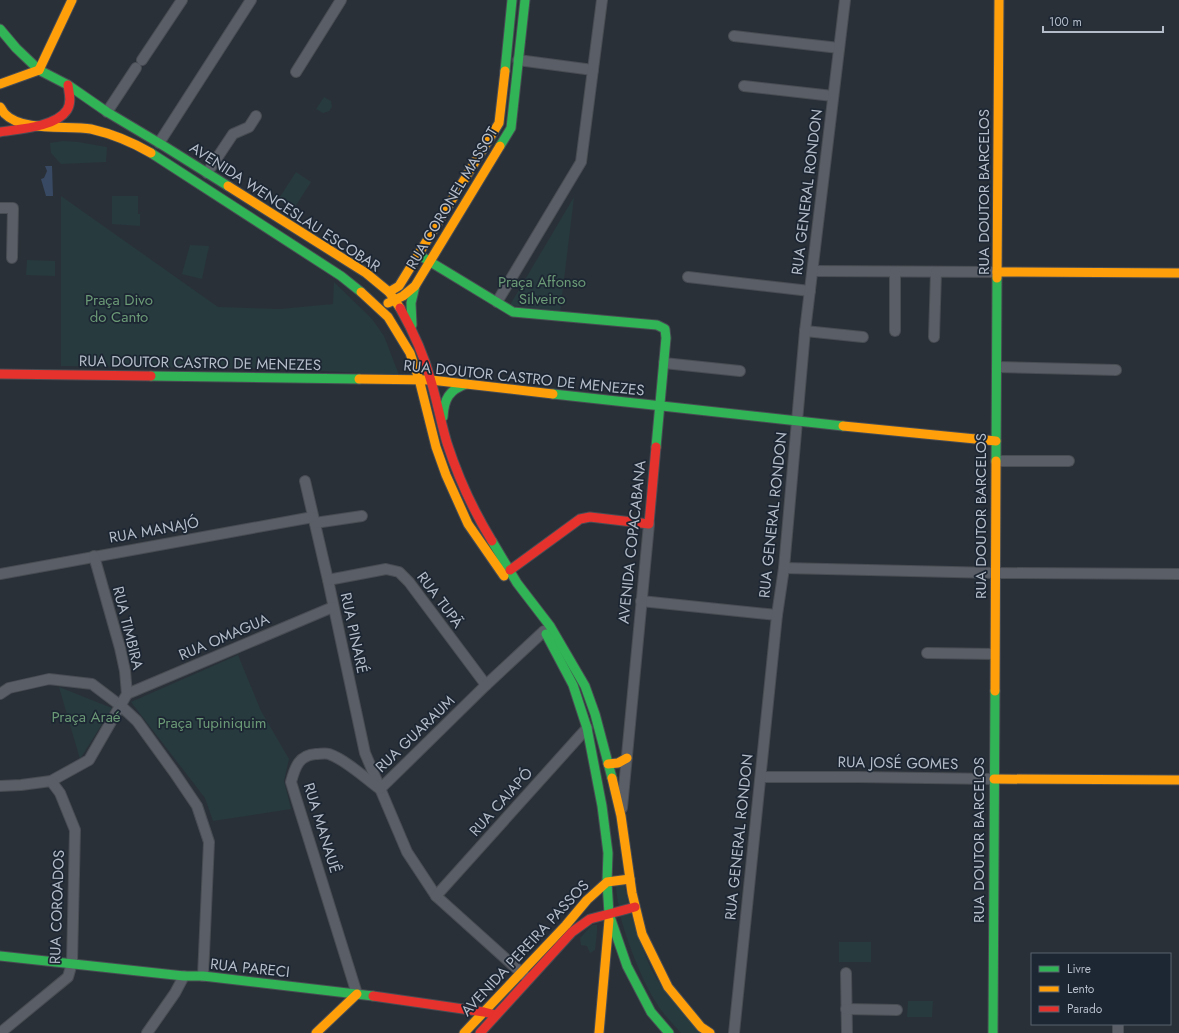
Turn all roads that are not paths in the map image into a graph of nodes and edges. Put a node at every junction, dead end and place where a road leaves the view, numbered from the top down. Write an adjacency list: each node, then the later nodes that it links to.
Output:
1 (72, 0): 14 (street)
2 (182, 0): 22 (street)
3 (250, 0): 26 (street)
4 (341, 0): 16 (street)
5 (512, 0): 29 (street, RUA CORONEL MASSOT)
6 (525, 0): 13 (street, RUA CORONEL MASSOT)
7 (602, 0): 15 (street)
8 (844, 0): 12 (street, RUA GENERAL RONDON)
9 (999, 0): 35 (street, RUA DOUTOR BARCELOS)
10 (0, 29): 14 (street, AVENIDA WENCESLAU ESCOBAR)
11 (734, 36): 12 (street)
12 (839, 48): 20 (street, RUA GENERAL RONDON)
13 (518, 60): 15 (street); 31 (street, RUA CORONEL MASSOT)
14 (39, 70): 17 (street); 18 (street, AVENIDA WENCESLAU ESCOBAR)
15 (593, 70): 43 (street)
16 (296, 72)
17 (0, 84)
18 (68, 85): 22 (street, AVENIDA WENCESLAU ESCOBAR); 24 (street)
19 (744, 86): 20 (street)
20 (833, 96): 32 (street, RUA GENERAL RONDON)
21 (0, 107): 24 (street)
22 (107, 112): 26 (street, AVENIDA WENCESLAU ESCOBAR)
23 (256, 116): 27 (street)
24 (34, 126): 25 (street); 41 (street, AVENIDA WENCESLAU ESCOBAR)
25 (0, 132)
26 (159, 143): 27 (street, AVENIDA WENCESLAU ESCOBAR)
27 (207, 173): 40 (street, AVENIDA WENCESLAU ESCOBAR)
28 (0, 208): 30 (street)
29 (418, 255): 31 (street); 40 (street, RUA CORONEL MASSOT)
30 (12, 258)
31 (430, 262): 38 (street, RUA CORONEL MASSOT); 43 (street)
32 (813, 271): 33 (street); 39 (street, RUA GENERAL RONDON)
33 (896, 272): 34 (street); 46 (street)
34 (936, 272): 35 (street); 48 (street)
35 (998, 272): 36 (street); 51 (street, RUA DOUTOR BARCELOS)
36 (1179, 273)
37 (688, 277): 39 (street)
38 (415, 286): 42 (street, RUA CORONEL MASSOT); 44 (street)
39 (810, 291): 45 (street, RUA GENERAL RONDON)
40 (389, 292): 42 (street, AVENIDA WENCESLAU ESCOBAR)
41 (369, 299): 42 (street); 49 (street, AVENIDA WENCESLAU ESCOBAR)
42 (396, 301): 44 (street, AVENIDA WENCESLAU ESCOBAR)
43 (497, 302): 50 (street, AVENIDA COPACABANA)
44 (413, 330): 57 (street, AVENIDA WENCESLAU ESCOBAR)
45 (805, 331): 47 (street); 60 (street, RUA GENERAL RONDON)
46 (895, 332)
47 (863, 337)
48 (934, 337)
49 (410, 353): 55 (street); 56 (street, AVENIDA WENCESLAU ESCOBAR)
50 (664, 363): 53 (street); 59 (street, AVENIDA COPACABANA)
51 (997, 367): 52 (street); 62 (street, RUA DOUTOR BARCELOS)
52 (1116, 370)
53 (740, 371)
54 (0, 374): 55 (street, RUA DOUTOR CASTRO DE MENEZES)
55 (404, 379): 56 (street, RUA DOUTOR CASTRO DE MENEZES)
56 (420, 380): 57 (street, RUA DOUTOR CASTRO DE MENEZES); 70 (street, AVENIDA WENCESLAU ESCOBAR)
57 (431, 380): 58 (street, RUA DOUTOR CASTRO DE MENEZES); 61 (street, AVENIDA WENCESLAU ESCOBAR)
58 (466, 384): 59 (street, RUA DOUTOR CASTRO DE MENEZES); 61 (street)
59 (660, 406): 60 (street, RUA DOUTOR CASTRO DE MENEZES); 68 (street, AVENIDA COPACABANA)
60 (797, 421): 62 (street, RUA DOUTOR CASTRO DE MENEZES); 71 (street, RUA GENERAL RONDON)
61 (442, 423): 72 (street, AVENIDA WENCESLAU ESCOBAR)
62 (996, 441): 63 (street, RUA DOUTOR BARCELOS)
63 (996, 461): 64 (street); 73 (street, RUA DOUTOR BARCELOS)
64 (1069, 461)
65 (304, 481): 67 (street, RUA PINARÉ)
66 (362, 516): 67 (street, RUA MANAJÓ)
67 (314, 520): 69 (street, RUA MANAJÓ); 76 (street, RUA PINARÉ)
68 (649, 524): 72 (street); 77 (street, AVENIDA COPACABANA)
69 (94, 556): 74 (street, RUA MANAJÓ); 85 (street, RUA TIMBIRA)
70 (493, 560): 72 (street); 80 (street, AVENIDA WENCESLAU ESCOBAR)
71 (784, 568): 73 (street); 79 (street, RUA GENERAL RONDON)
72 (510, 570): 89 (street, AVENIDA WENCESLAU ESCOBAR)
73 (995, 573): 75 (street); 82 (street, RUA DOUTOR BARCELOS)
74 (0, 574)
75 (1179, 574)
76 (328, 580): 78 (street, RUA PINARÉ); 83 (street, RUA TUPÃ)
77 (641, 600): 79 (street); 88 (street, AVENIDA COPACABANA)
78 (333, 607): 85 (street, RUA OMAGUA); 96 (street, RUA PINARÉ)
79 (777, 615): 90 (street, RUA GENERAL RONDON)
80 (544, 631): 83 (street, RUA GUARAUM); 87 (street, AVENIDA WENCESLAU ESCOBAR)
81 (927, 653): 82 (street)
82 (994, 654): 91 (street, RUA DOUTOR BARCELOS)
83 (486, 685): 96 (street, RUA GUARAUM)
84 (0, 694): 86 (street)
85 (127, 694): 86 (street)
86 (121, 706): 93 (street); 110 (street)
87 (587, 728): 97 (street, AVENIDA WENCESLAU ESCOBAR); 101 (street, RUA CAIAPÓ)
88 (627, 758): 89 (street); 95 (street, AVENIDA COPACABANA); 98 (street, AVENIDA COPACABANA)
89 (608, 764): 95 (street, AVENIDA WENCESLAU ESCOBAR)
90 (761, 777): 91 (street, RUA JOSÉ GOMES); 126 (street, RUA GENERAL RONDON)
91 (994, 779): 92 (street, RUA JOSÉ GOMES); 128 (street, RUA DOUTOR BARCELOS)
92 (1179, 780)
93 (51, 781): 94 (street); 106 (street, RUA COROADOS)
94 (0, 786)
95 (614, 786): 97 (street, AVENIDA COPACABANA); 98 (street, AVENIDA WENCESLAU ESCOBAR)
96 (380, 789): 101 (street, RUA GUARAUM); 113 (street, RUA MANAUÊ)
97 (602, 806): 100 (street, AVENIDA WENCESLAU ESCOBAR)
98 (621, 816): 99 (street, AVENIDA WENCESLAU ESCOBAR)
99 (630, 879): 100 (street, AVENIDA PEREIRA PASSOS); 102 (street, AVENIDA WENCESLAU ESCOBAR)
100 (606, 882): 103 (street, AVENIDA WENCESLAU ESCOBAR); 104 (street, AVENIDA PEREIRA PASSOS)
101 (436, 896): 111 (street, RUA GUARAUM)
102 (635, 907): 103 (street, AVENIDA PEREIRA PASSOS); 125 (street, AVENIDA WENCESLAU ESCOBAR)
103 (609, 914): 104 (street, AVENIDA PEREIRA PASSOS); 107 (street, AVENIDA WENCESLAU ESCOBAR); 112 (street)
104 (569, 929): 111 (street, AVENIDA PEREIRA PASSOS)
105 (0, 956): 106 (street, RUA PARECI)
106 (72, 963): 109 (street, RUA PARECI); 118 (street, RUA COROADOS)
107 (627, 966): 112 (street); 124 (street, AVENIDA WENCESLAU ESCOBAR)
108 (846, 973): 114 (street)
109 (184, 976): 110 (street, RUA PARECI); 119 (street)
110 (203, 976): 113 (street, RUA PARECI)
111 (525, 976): 116 (street, AVENIDA PEREIRA PASSOS); 117 (street, AVENIDA PEREIRA PASSOS)
112 (604, 976): 123 (street)
113 (357, 994): 116 (street, RUA PARECI); 120 (street)
114 (846, 1009): 115 (street); 127 (street)
115 (897, 1010)
116 (484, 1012): 117 (street, RUA PARECI); 121 (street, AVENIDA PEREIRA PASSOS)
117 (496, 1015): 122 (street, AVENIDA PEREIRA PASSOS)
118 (0, 1032)
119 (147, 1033)
120 (316, 1033)
121 (464, 1033)
122 (480, 1033)
123 (599, 1033)
124 (669, 1033)
125 (710, 1033)
126 (734, 1033)
127 (847, 1033)
128 (993, 1033)

